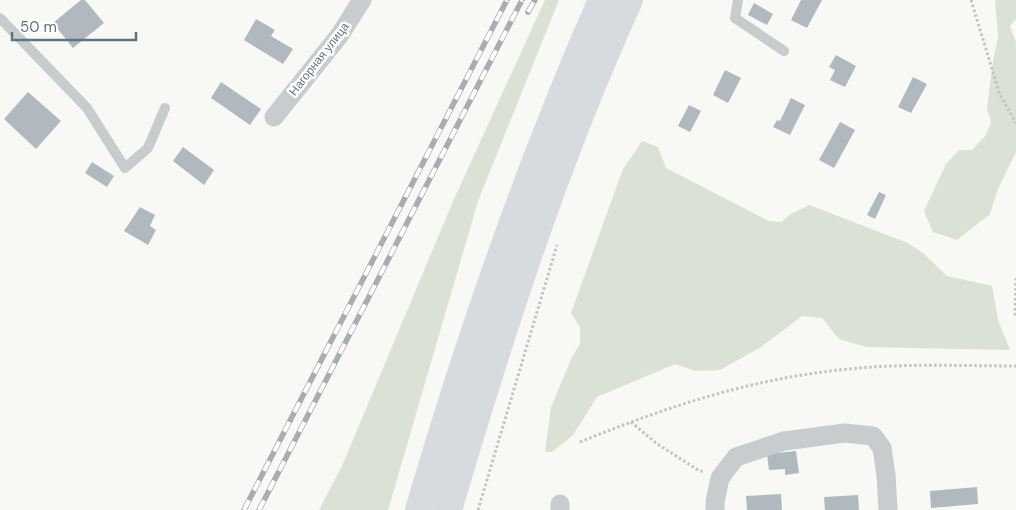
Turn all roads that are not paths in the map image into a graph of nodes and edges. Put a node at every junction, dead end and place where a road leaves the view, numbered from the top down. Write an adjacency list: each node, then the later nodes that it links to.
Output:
1 (362, 0): 8 (street, Нагорная улица)
2 (602, 0): 10 (highway)
3 (629, 0): 11 (highway)
4 (738, 0): 6 (lane)
5 (0, 18): 7 (lane)
6 (784, 51)
7 (165, 108)
8 (274, 117)
9 (715, 506): 12 (street)
10 (419, 510)
11 (448, 510)
12 (888, 510)

